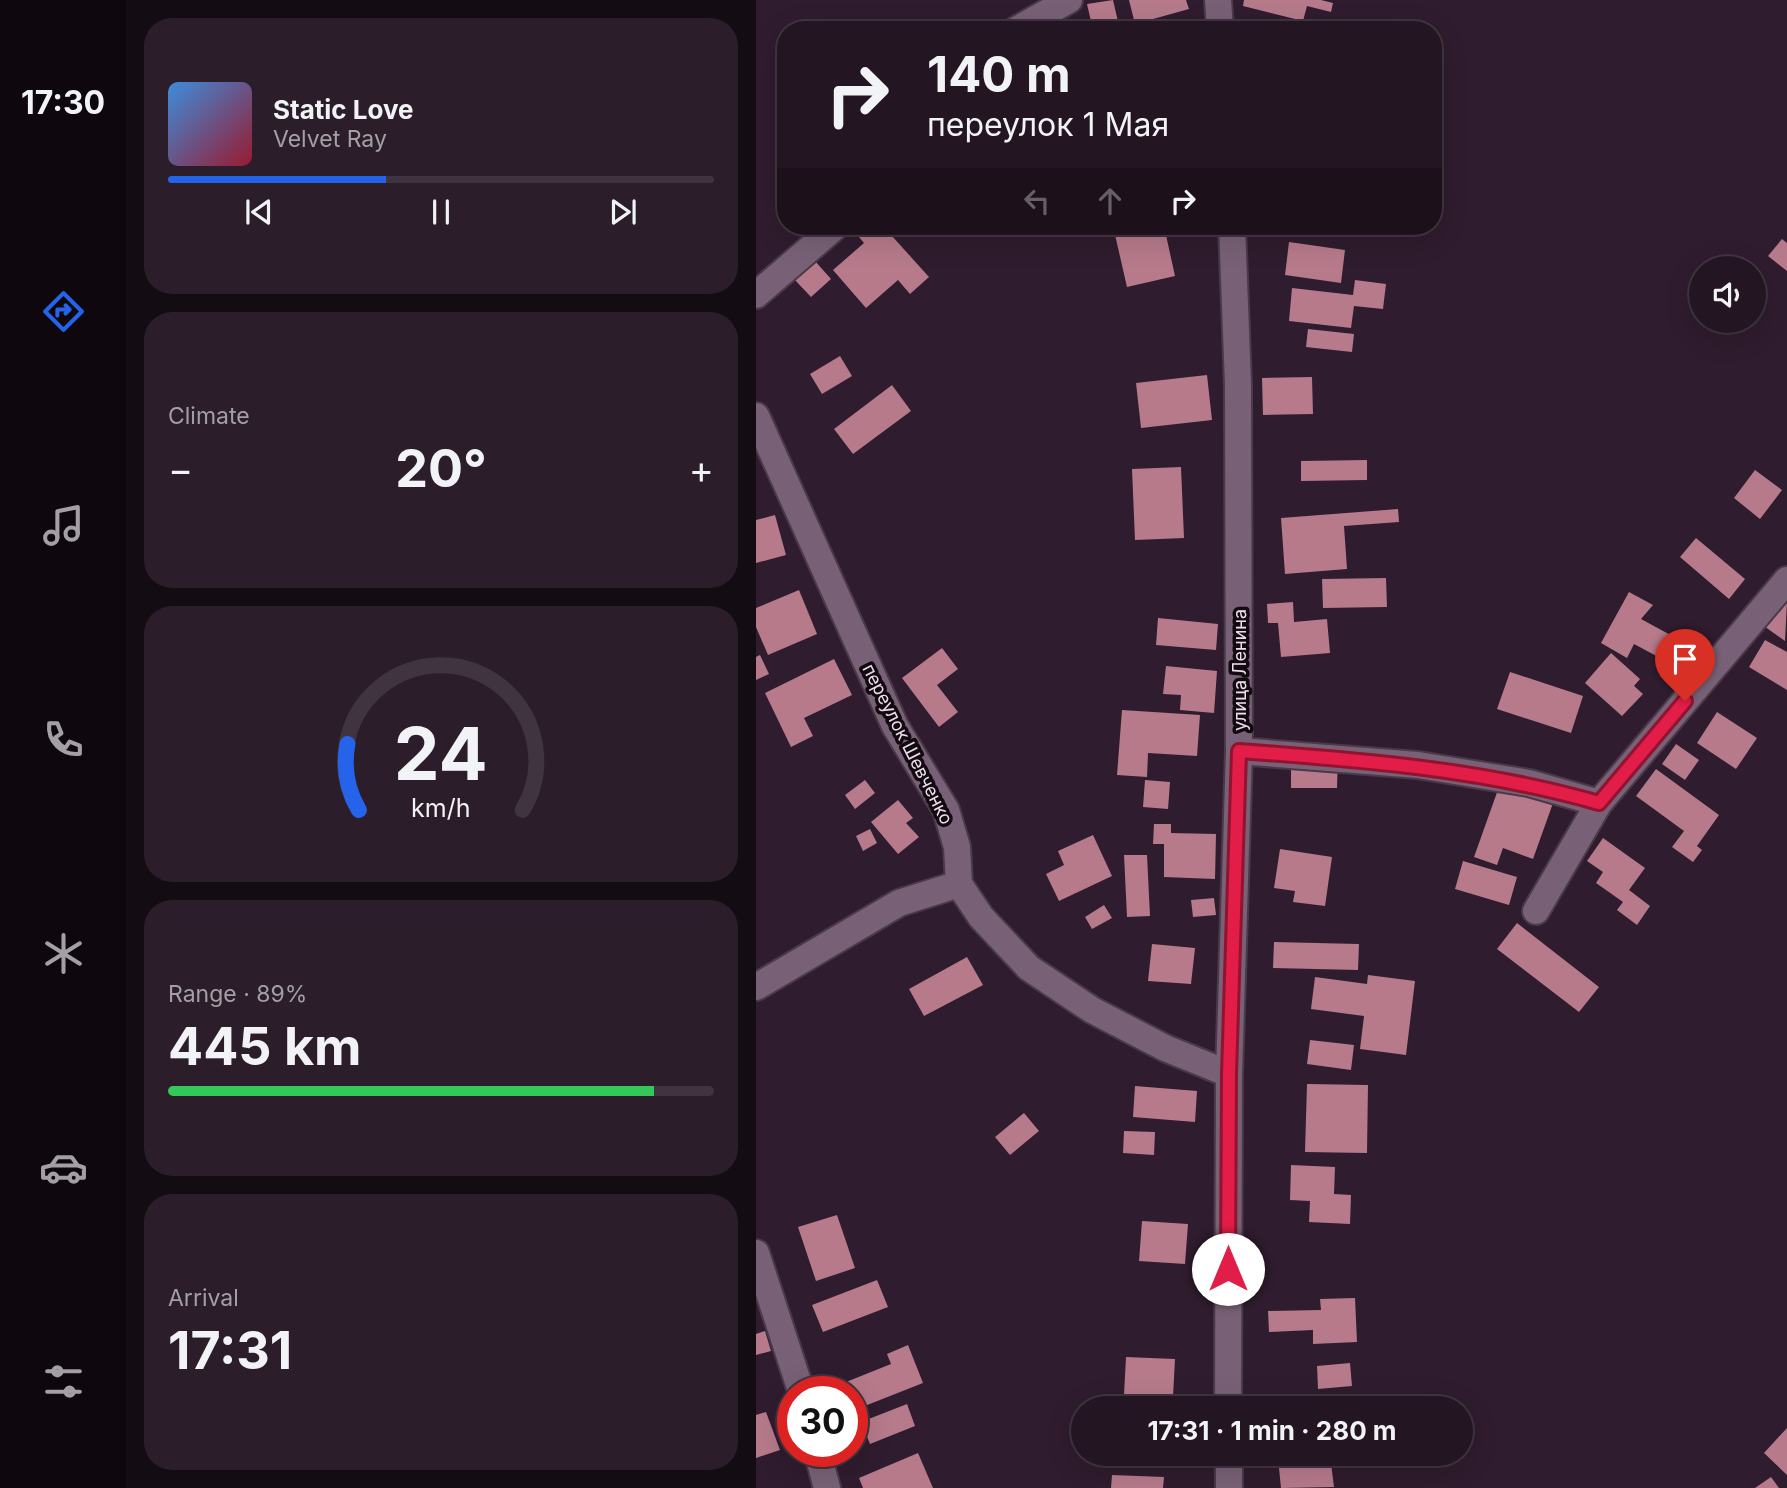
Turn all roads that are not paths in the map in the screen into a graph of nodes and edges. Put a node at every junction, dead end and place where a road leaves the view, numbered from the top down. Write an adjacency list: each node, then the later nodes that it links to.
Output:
1 (1069, 0): 3 (street)
2 (1218, 0): 4 (street)
3 (1032, 21)
4 (1219, 21)
5 (826, 235): 7 (street)
6 (1232, 235): 10 (street, улица Ленина)
7 (756, 295)
8 (756, 416): 12 (street, переулок Шевченко)
9 (1787, 580): 11 (street)
10 (1239, 751): 11 (street); 15 (street, улица Ленина)
11 (1599, 803): 13 (street)
12 (959, 884): 14 (street); 15 (street)
13 (1536, 911)
14 (756, 987)
15 (1229, 1074): 18 (street, улица Ленина)
16 (756, 1254): 17 (street)
17 (796, 1376)
18 (1228, 1396)
19 (1229, 1466): 22 (street)
20 (821, 1467): 21 (street)
21 (827, 1488)
22 (1229, 1488)

